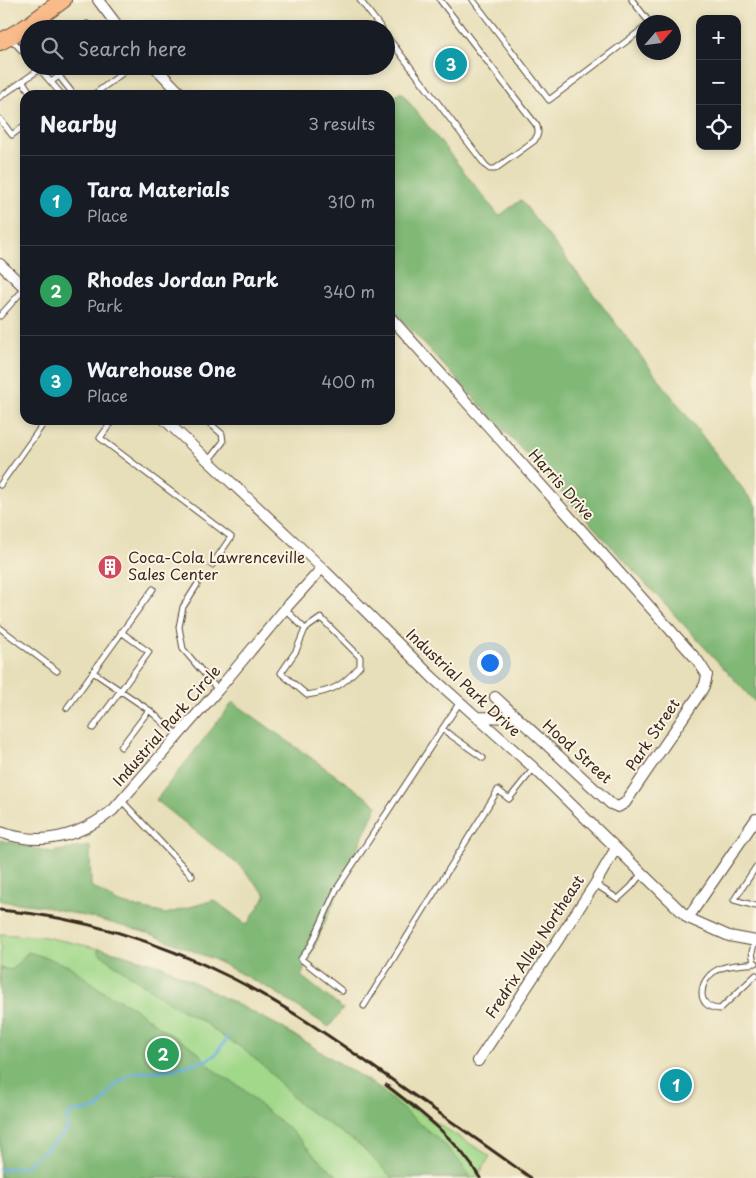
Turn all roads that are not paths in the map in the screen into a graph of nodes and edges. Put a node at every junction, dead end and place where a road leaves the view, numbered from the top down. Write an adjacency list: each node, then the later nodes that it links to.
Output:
1 (63, 0): 8 (highway)
2 (98, 0): 9 (street)
3 (360, 0): 10 (lane)
4 (440, 0): 14 (lane)
5 (472, 0): 12 (lane)
6 (632, 0): 7 (lane)
7 (644, 15)
8 (36, 20)
9 (113, 20)
10 (375, 20)
11 (20, 31): 13 (highway)
12 (636, 34)
13 (5, 40): 15 (lane)
14 (395, 46)
15 (20, 51)
16 (30, 75): 21 (lane)
17 (45, 75): 22 (lane)
18 (120, 75): 26 (lane)
19 (163, 75): 27 (street)
20 (59, 76): 22 (lane); 25 (lane)
21 (22, 82): 23 (lane); 28 (lane)
22 (51, 82): 24 (lane)
23 (28, 90)
24 (58, 90)
25 (70, 90)
26 (100, 90)
27 (177, 90)
28 (0, 97)
29 (0, 119): 30 (lane)
30 (20, 129)
31 (0, 264): 32 (street)
32 (20, 283)
33 (20, 294): 34 (lane)
34 (0, 316)
35 (395, 323): 52 (street, Harris Drive)
36 (43, 425): 41 (lane)
37 (109, 425): 42 (lane)
38 (170, 425): 40 (street, Industrial Park Drive)
39 (212, 425): 40 (lane)
40 (208, 461): 43 (street, Industrial Park Drive)
41 (0, 486)
42 (212, 565)
43 (322, 568): 46 (street, Industrial Park Circle); 56 (street, Industrial Park Drive)
44 (197, 585): 54 (lane)
45 (153, 588): 49 (lane)
46 (285, 609): 48 (lane); 54 (street, Industrial Park Circle)
47 (0, 628): 50 (lane)
48 (305, 629): 48 (lane)
49 (122, 632): 51 (lane); 53 (lane)
50 (57, 672)
51 (94, 672): 53 (lane); 57 (lane)
52 (707, 675): 68 (street, Park Street)
53 (120, 690): 58 (lane); 61 (lane)
54 (218, 690): 63 (street, Industrial Park Circle)
55 (495, 697): 60 (street, Hood Street)
56 (460, 702): 59 (street, Industrial Park Drive); 62 (lane)
57 (68, 708)
58 (149, 710): 63 (lane); 64 (lane)
59 (476, 717): 60 (street); 66 (street, Industrial Park Drive)
60 (517, 718): 68 (street, Hood Street)
61 (93, 728)
62 (442, 729): 65 (lane); 81 (lane)
63 (178, 735): 67 (street, Industrial Park Circle)
64 (121, 747)
65 (483, 758)
66 (534, 768): 71 (street, Industrial Park Drive); 82 (lane)
67 (122, 801): 70 (street, Industrial Park Circle); 74 (lane)
68 (618, 807)
69 (756, 820): 77 (street)
70 (0, 832)
71 (616, 848): 73 (street, Industrial Park Drive); 75 (street, Fredrix Alley Northeast)
72 (756, 867): 76 (lane)
73 (642, 873): 75 (lane); 77 (street, Industrial Park Drive)
74 (192, 876)
75 (595, 884): 83 (street, Fredrix Alley Northeast)
76 (756, 906)
77 (688, 918): 78 (street, Industrial Park Drive)
78 (755, 941): 79 (lane)
79 (755, 963): 80 (lane)
80 (756, 975)
81 (342, 991)
82 (364, 1006)
83 (478, 1062)

